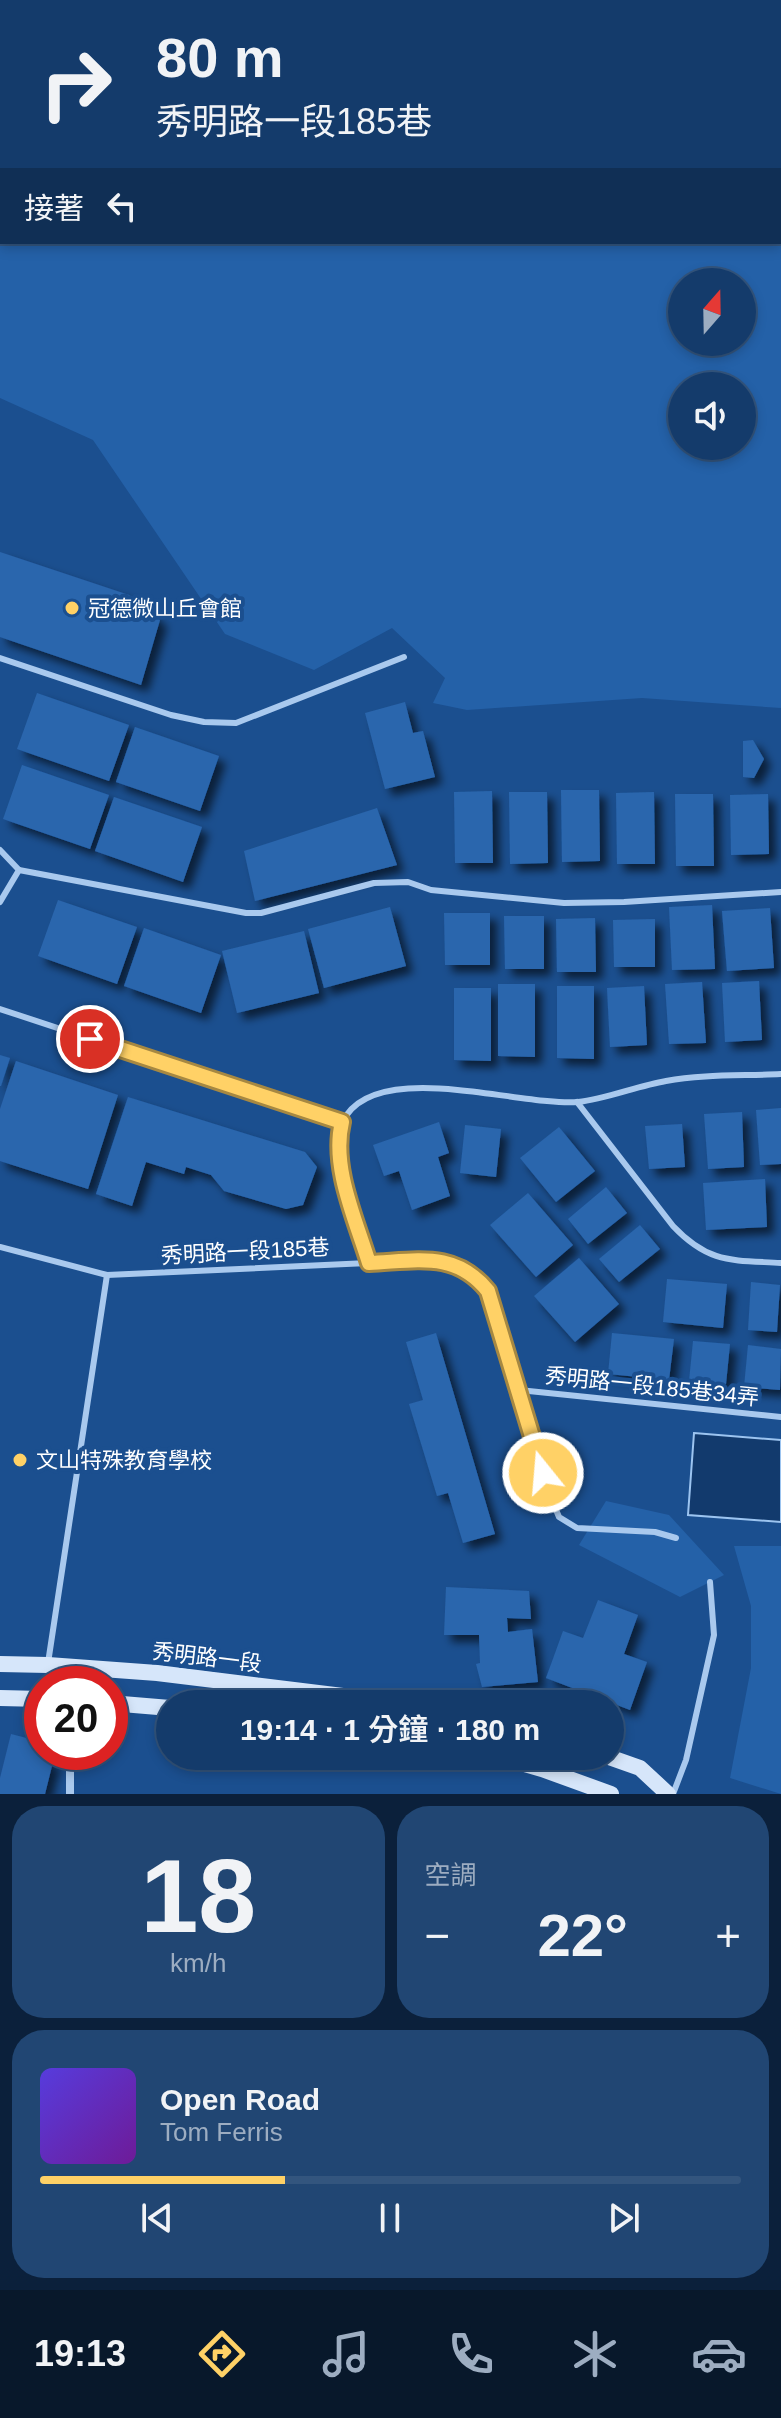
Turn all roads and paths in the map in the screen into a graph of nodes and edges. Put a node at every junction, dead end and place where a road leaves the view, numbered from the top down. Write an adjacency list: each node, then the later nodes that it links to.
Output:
1 (404, 657): 2 (lane)
2 (0, 658)
3 (0, 850): 4 (lane)
4 (19, 870): 5 (lane); 6 (lane)
5 (781, 892)
6 (0, 902)
7 (0, 1009): 10 (lane)
8 (781, 1074): 9 (lane)
9 (577, 1102): 10 (lane); 13 (lane)
10 (342, 1122): 12 (lane, 秀明路一段185巷)
11 (0, 1247): 14 (lane, 秀明路一段185巷)
12 (369, 1263): 14 (lane, 秀明路一段185巷); 15 (lane, 秀明路一段185巷34弄)
13 (781, 1263)
14 (107, 1275): 20 (lane)
15 (519, 1390): 16 (lane, 秀明路一段185巷34弄); 17 (lane, 秀明路一段185巷34弄)
16 (781, 1417)
17 (676, 1538)
18 (710, 1582): 31 (lane)
19 (0, 1664): 20 (main road, 秀明路一段)
20 (48, 1665): 21 (main road, 秀明路一段)
21 (295, 1690)
22 (0, 1698): 23 (main road)
23 (24, 1699)
24 (128, 1704): 25 (main road)
25 (156, 1707)
26 (624, 1762): 31 (main road)
27 (70, 1770): 29 (street)
28 (539, 1770): 30 (main road)
29 (70, 1794)
30 (611, 1794)
31 (670, 1794)

